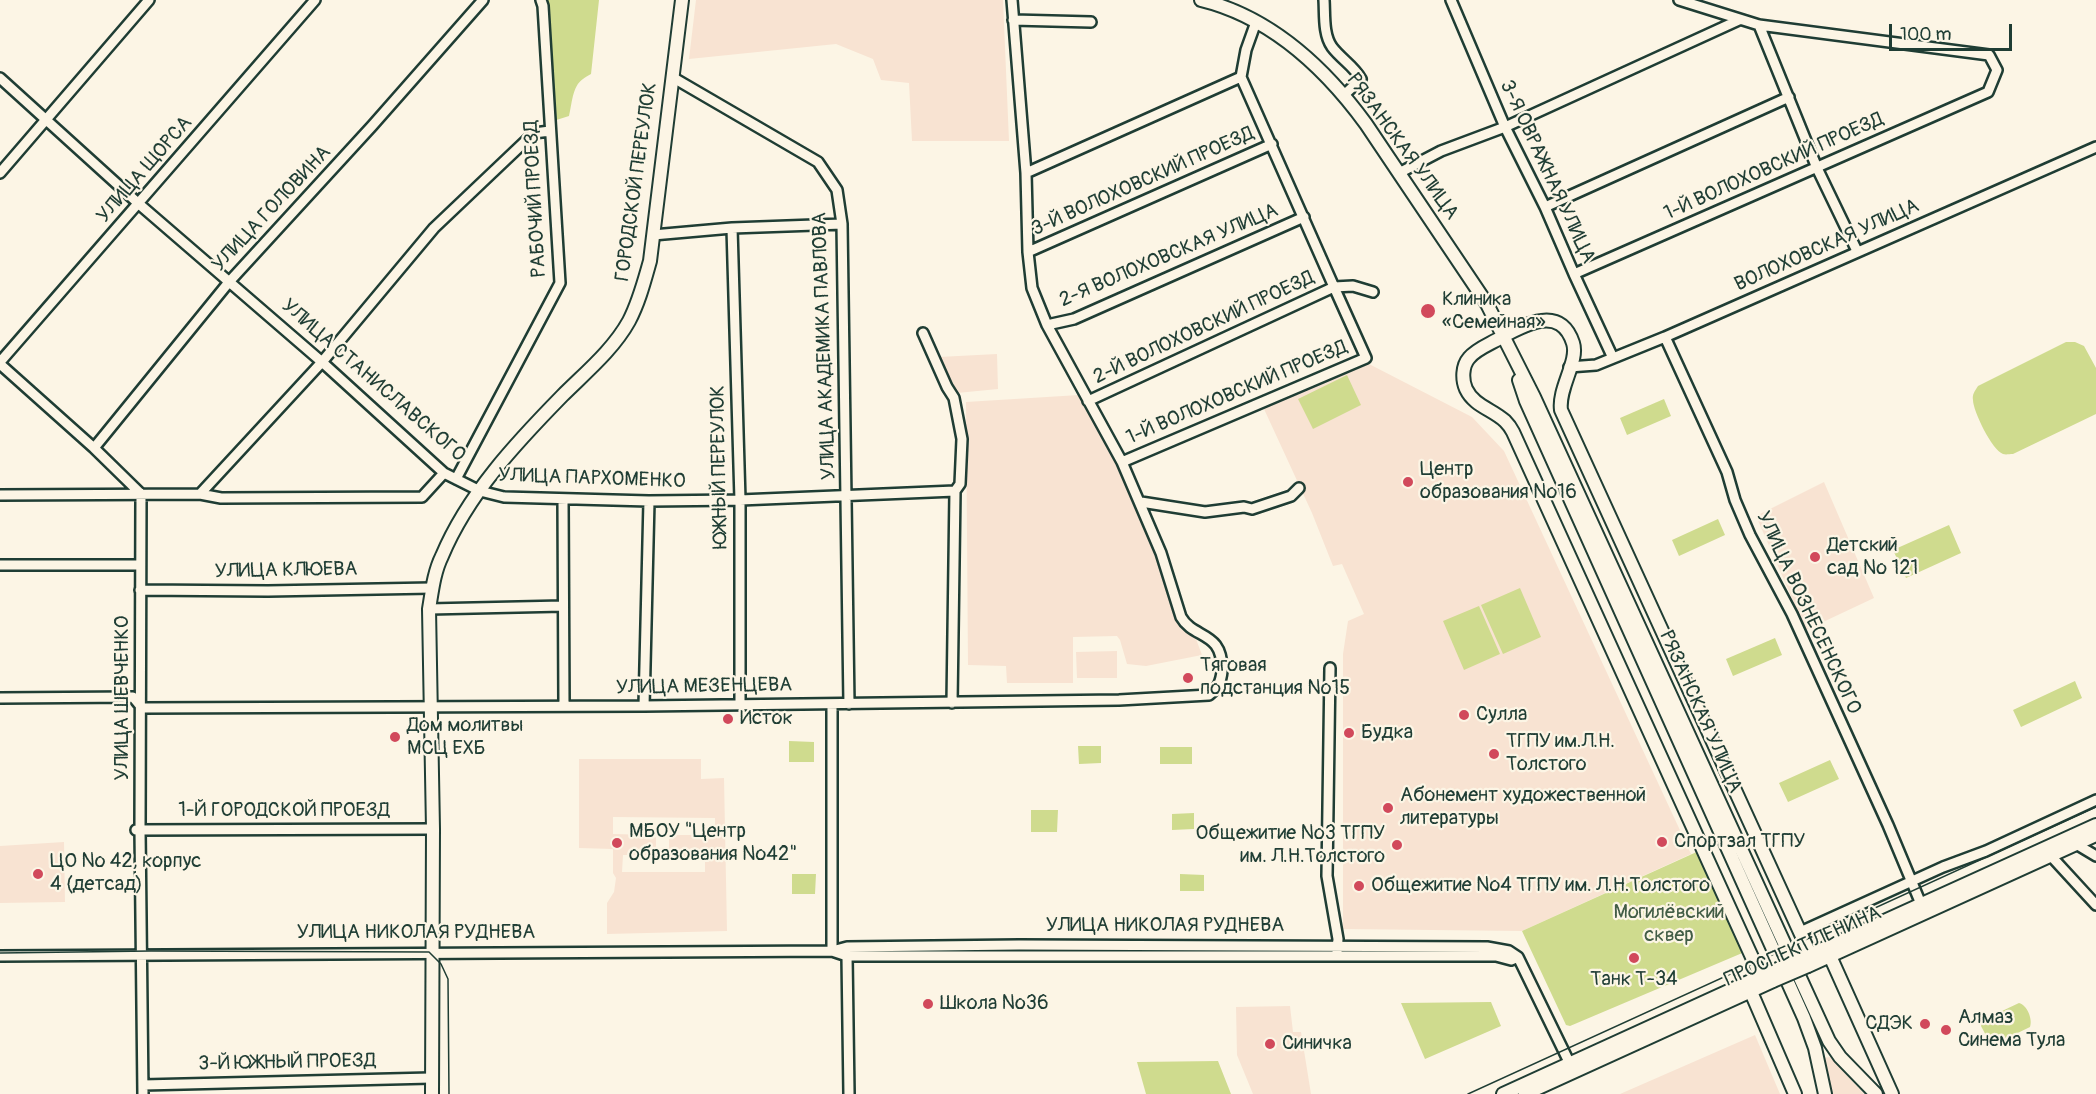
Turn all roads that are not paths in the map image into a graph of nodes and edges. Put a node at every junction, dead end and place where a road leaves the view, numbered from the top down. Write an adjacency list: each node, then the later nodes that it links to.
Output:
1 (149, 0): 21 (street)
2 (315, 0): 30 (street, УЛИЦА ЩОРСА)
3 (483, 0): 39 (street, УЛИЦА ГОЛОВИНА)
4 (541, 0): 23 (street, РАБОЧИЙ ПРОЕЗД)
5 (682, 0): 18 (main road, ГОРОДСКОЙ ПЕРЕУЛОК)
6 (1201, 0): 14 (main road, РЯЗАНСКАЯ УЛИЦА)
7 (1324, 0): 19 (street)
8 (1451, 0): 22 (street, 3-Я ОВРАЖНАЯ УЛИЦА)
9 (1678, 0): 12 (street)
10 (1012, 2): 11 (street)
11 (1013, 20): 13 (street); 28 (street)
12 (1739, 20): 15 (street); 22 (street)
13 (1091, 22)
14 (1256, 22): 16 (street); 19 (main road, РЯЗАНСКАЯ УЛИЦА)
15 (1759, 25): 20 (street); 26 (street, 1-Й ВОЛОХОВСКИЙ ПРОЕЗД)
16 (1241, 76): 24 (street); 28 (street)
17 (0, 78): 21 (street, УЛИЦА СТАНИСЛАВСКОГО)
18 (672, 78): 33 (street, УЛИЦА АКАДЕМИКА ПАВЛОВА); 35 (main road, ГОРОДСКОЙ ПЕРЕУЛОК)
19 (1344, 95): 29 (main road, РЯЗАНСКАЯ УЛИЦА)
20 (1789, 97): 26 (street); 31 (street)
21 (46, 119): 27 (street); 30 (street, УЛИЦА СТАНИСЛАВСКОГО)
22 (1505, 127): 29 (street); 31 (street, 3-Я ОВРАЖНАЯ УЛИЦА)
23 (550, 131): 47 (street); 56 (street, РАБОЧИЙ ПРОЕЗД)
24 (1272, 144): 32 (street); 37 (street, 3-Й ВОЛОХОВСКИЙ ПРОЕЗД)
25 (2096, 147): 36 (street, ВОЛОХОВСКАЯ УЛИЦА)
26 (1817, 168): 36 (street); 38 (street, 1-Й ВОЛОХОВСКИЙ ПРОЕЗД)
27 (0, 173)
28 (1026, 173): 37 (street)
29 (1400, 173): 44 (main road, РЯЗАНСКАЯ УЛИЦА)
30 (139, 204): 39 (street, УЛИЦА СТАНИСЛАВСКОГО); 48 (street, УЛИЦА ЩОРСА)
31 (1545, 207): 38 (street, 3-Я ОВРАЖНАЯ УЛИЦА)
32 (1304, 217): 40 (street); 42 (street, 2-Я ВОЛОХОВСКАЯ УЛИЦА)
33 (842, 224): 34 (street); 63 (street, УЛИЦА АКАДЕМИКА ПАВЛОВА)
34 (732, 228): 35 (street); 65 (street, ЮЖНЫЙ ПЕРЕУЛОК)
35 (653, 235): 58 (main road, ГОРОДСКОЙ ПЕРЕУЛОК)
36 (1857, 251): 45 (street, ВОЛОХОВСКАЯ УЛИЦА)
37 (1028, 252): 42 (street)
38 (1574, 274): 46 (street, 3-Я ОВРАЖНАЯ УЛИЦА)
39 (228, 282): 47 (street, УЛИЦА СТАНИСЛАВСКОГО); 53 (street, УЛИЦА ГОЛОВИНА)
40 (1334, 287): 41 (street); 50 (street, 2-Й ВОЛОХОВСКИЙ ПРОЕЗД); 54 (street, 1-Й ВОЛОХОВСКИЙ ПРОЕЗД)
41 (1373, 292)
42 (1047, 325): 50 (street)
43 (923, 333): 59 (street)
44 (1503, 337): 49 (main road); 52 (main road, РЯЗАНСКАЯ УЛИЦА); 104 (main road); 114 (main road, РЯЗАНСКАЯ УЛИЦА)
45 (1665, 337): 46 (street, ВОЛОХОВСКАЯ УЛИЦА); 92 (street, УЛИЦА ВОЗНЕСЕНСКОГО)
46 (1613, 358): 49 (street, ВОЛОХОВСКАЯ УЛИЦА)
47 (321, 362): 55 (street, УЛИЦА СТАНИСЛАВСКОГО); 61 (street)
48 (0, 363): 53 (street)
49 (1569, 367): 51 (main road)
50 (1088, 401): 54 (street)
51 (1561, 410): 52 (main road); 95 (main road)
52 (1558, 447): 115 (main road, РЯЗАНСКАЯ УЛИЦА)
53 (94, 448): 60 (street)
54 (1122, 462): 67 (street)
55 (444, 472): 56 (street, УЛИЦА СТАНИСЛАВСКОГО); 61 (street)
56 (456, 479): 58 (street, УЛИЦА СТАНИСЛАВСКОГО)
57 (1299, 488): 67 (street)
58 (480, 491): 64 (street, УЛИЦА ПАРХОМЕНКО); 70 (main road)
59 (955, 491): 63 (street, УЛИЦА ПАРХОМЕНКО); 76 (street)
60 (141, 494): 61 (street); 62 (street); 69 (street, УЛИЦА ШЕВЧЕНКО)
61 (200, 494)
62 (0, 495)
63 (847, 495): 65 (street, УЛИЦА ПАРХОМЕНКО); 78 (street, УЛИЦА АКАДЕМИКА ПАВЛОВА)
64 (563, 499): 66 (street, УЛИЦА ПАРХОМЕНКО); 72 (street)
65 (740, 500): 66 (street, УЛИЦА ПАРХОМЕНКО); 79 (street, ЮЖНЫЙ ПЕРЕУЛОК)
66 (649, 501): 81 (street)
67 (1141, 502): 76 (street, УЛИЦА МЕЗЕНЦЕВА)
68 (0, 565): 69 (street)
69 (140, 565): 71 (street, УЛИЦА ШЕВЧЕНКО)
70 (432, 588): 71 (street, УЛИЦА КЛЮЕВА); 73 (main road)
71 (140, 590): 83 (street, УЛИЦА ШЕВЧЕНКО)
72 (563, 606): 73 (street); 80 (street)
73 (429, 609): 82 (main road)
74 (1330, 668): 97 (street)
75 (0, 698): 83 (street)
76 (952, 703): 78 (street, УЛИЦА МЕЗЕНЦЕВА)
77 (832, 704): 78 (street, УЛИЦА МЕЗЕНЦЕВА); 79 (street, УЛИЦА МЕЗЕНЦЕВА); 96 (street)
78 (849, 704)
79 (740, 705): 81 (street, УЛИЦА МЕЗЕНЦЕВА)
80 (564, 706): 81 (street, УЛИЦА МЕЗЕНЦЕВА); 82 (street, УЛИЦА МЕЗЕНЦЕВА)
81 (644, 706)
82 (430, 707): 83 (street, УЛИЦА МЕЗЕНЦЕВА); 86 (main road)
83 (141, 708): 87 (street, УЛИЦА ШЕВЧЕНКО)
84 (2096, 800): 92 (street)
85 (2096, 825): 90 (main road, ПРОСПЕКТ ЛЕНИНА)
86 (433, 829): 87 (street, 1-Й ГОРОДСКОЙ ПРОЕЗД); 99 (main road)
87 (138, 830): 98 (street, УЛИЦА ШЕВЧЕНКО)
88 (2096, 835): 89 (main road, ПРОСПЕКТ ЛЕНИНА)
89 (2076, 844): 90 (main road, ПРОСПЕКТ ЛЕНИНА); 91 (street)
90 (2048, 852): 93 (main road, ПРОСПЕКТ ЛЕНИНА); 94 (street); 102 (main road, ПРОСПЕКТ ЛЕНИНА)
91 (2096, 856)
92 (1912, 881): 93 (street, УЛИЦА ВОЗНЕСЕНСКОГО); 95 (street)
93 (1921, 904): 103 (main road, ПРОСПЕКТ ЛЕНИНА)
94 (2096, 905)
95 (1800, 932): 103 (main road)
96 (832, 951): 97 (street, УЛИЦА НИКОЛАЯ РУДНЕВА); 99 (street, УЛИЦА НИКОЛАЯ РУДНЕВА); 101 (street, УЛИЦА НИКОЛАЯ РУДНЕВА)
97 (1337, 951): 101 (street, УЛИЦА НИКОЛАЯ РУДНЕВА); 106 (street, УЛИЦА НИКОЛАЯ РУДНЕВА)
98 (141, 953): 99 (street, УЛИЦА НИКОЛАЯ РУДНЕВА); 100 (street, УЛИЦА НИКОЛАЯ РУДНЕВА); 108 (street, УЛИЦА ШЕВЧЕНКО)
99 (432, 954): 107 (main road)
100 (0, 956)
101 (847, 956): 110 (street)
102 (1830, 956): 103 (main road, ПРОСПЕКТ ЛЕНИНА); 116 (main road)
103 (1807, 959): 104 (main road, ПРОСПЕКТ ЛЕНИНА, bridge)
104 (1768, 977): 105 (main road, ПРОСПЕКТ ЛЕНИНА); 106 (main road, ПРОСПЕКТ ЛЕНИНА)
105 (1751, 992): 106 (main road, ПРОСПЕКТ ЛЕНИНА); 113 (main road)
106 (1572, 1068): 111 (main road, ПРОСПЕКТ ЛЕНИНА); 112 (main road, ПРОСПЕКТ ЛЕНИНА)
107 (432, 1078): 108 (street, 3-Й ЮЖНЫЙ ПРОЕЗД); 109 (main road)
108 (143, 1089)
109 (432, 1094)
110 (849, 1094)
111 (1503, 1094)
112 (1525, 1094)
113 (1795, 1094)
114 (1825, 1094)
115 (1876, 1094)
116 (1892, 1094)

